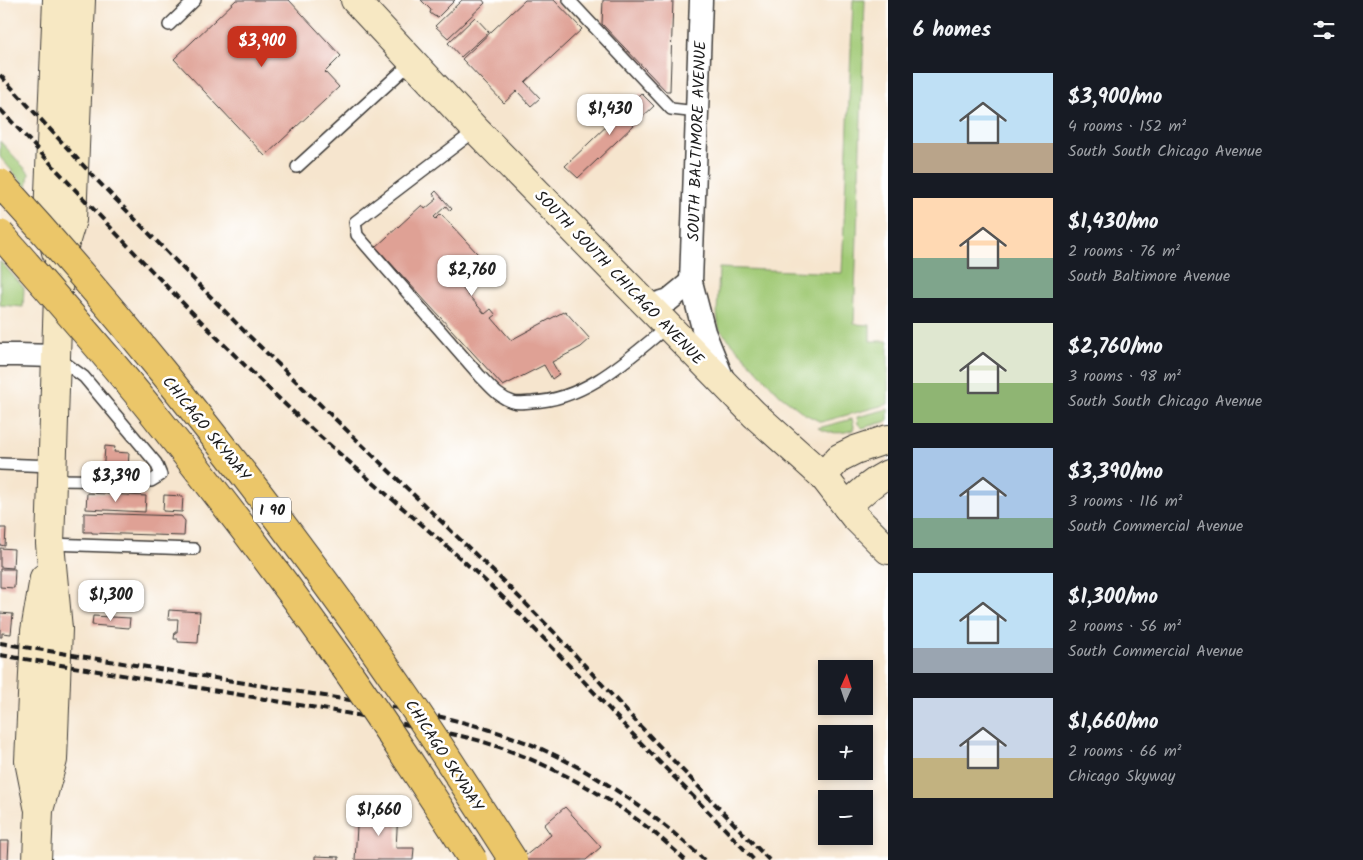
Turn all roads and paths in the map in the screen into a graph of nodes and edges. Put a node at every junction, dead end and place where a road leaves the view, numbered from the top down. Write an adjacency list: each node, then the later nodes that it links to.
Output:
1 (57, 0): 14 (main road)
2 (81, 0): 14 (main road)
3 (195, 0): 7 (lane)
4 (355, 0): 8 (main road, SOUTH SOUTH CHICAGO AVENUE)
5 (569, 0): 9 (lane)
6 (701, 0): 9 (street, SOUTH BALTIMORE AVENUE)
7 (170, 25)
8 (413, 61): 10 (main road, SOUTH SOUTH CHICAGO AVENUE); 11 (lane)
9 (697, 112): 15 (street, SOUTH BALTIMORE AVENUE)
10 (476, 130): 16 (main road, SOUTH SOUTH CHICAGO AVENUE); 17 (lane)
11 (297, 167)
12 (0, 183): 32 (highway, CHICAGO SKYWAY / I 90, bridge)
13 (0, 234): 31 (highway, CHICAGO SKYWAY / I 90, bridge)
14 (59, 263): 19 (main road)
15 (691, 282): 16 (street); 20 (street, SOUTH BALTIMORE AVENUE)
16 (649, 306): 17 (main road, SOUTH SOUTH CHICAGO AVENUE)
17 (668, 326): 20 (main road, SOUTH SOUTH CHICAGO AVENUE)
18 (0, 355): 19 (street)
19 (56, 356): 23 (main road); 23 (lane)
20 (725, 384): 25 (main road, SOUTH SOUTH CHICAGO AVENUE)
21 (888, 439): 25 (main road)
22 (0, 464): 23 (lane)
23 (52, 473): 27 (main road)
24 (888, 474): 26 (main road)
25 (823, 476): 26 (main road, SOUTH SOUTH CHICAGO AVENUE)
26 (847, 508): 29 (main road, SOUTH SOUTH CHICAGO AVENUE)
27 (50, 544): 28 (lane); 30 (main road)
28 (194, 549)
29 (888, 550)
30 (37, 860)
31 (473, 860)
32 (513, 860)

